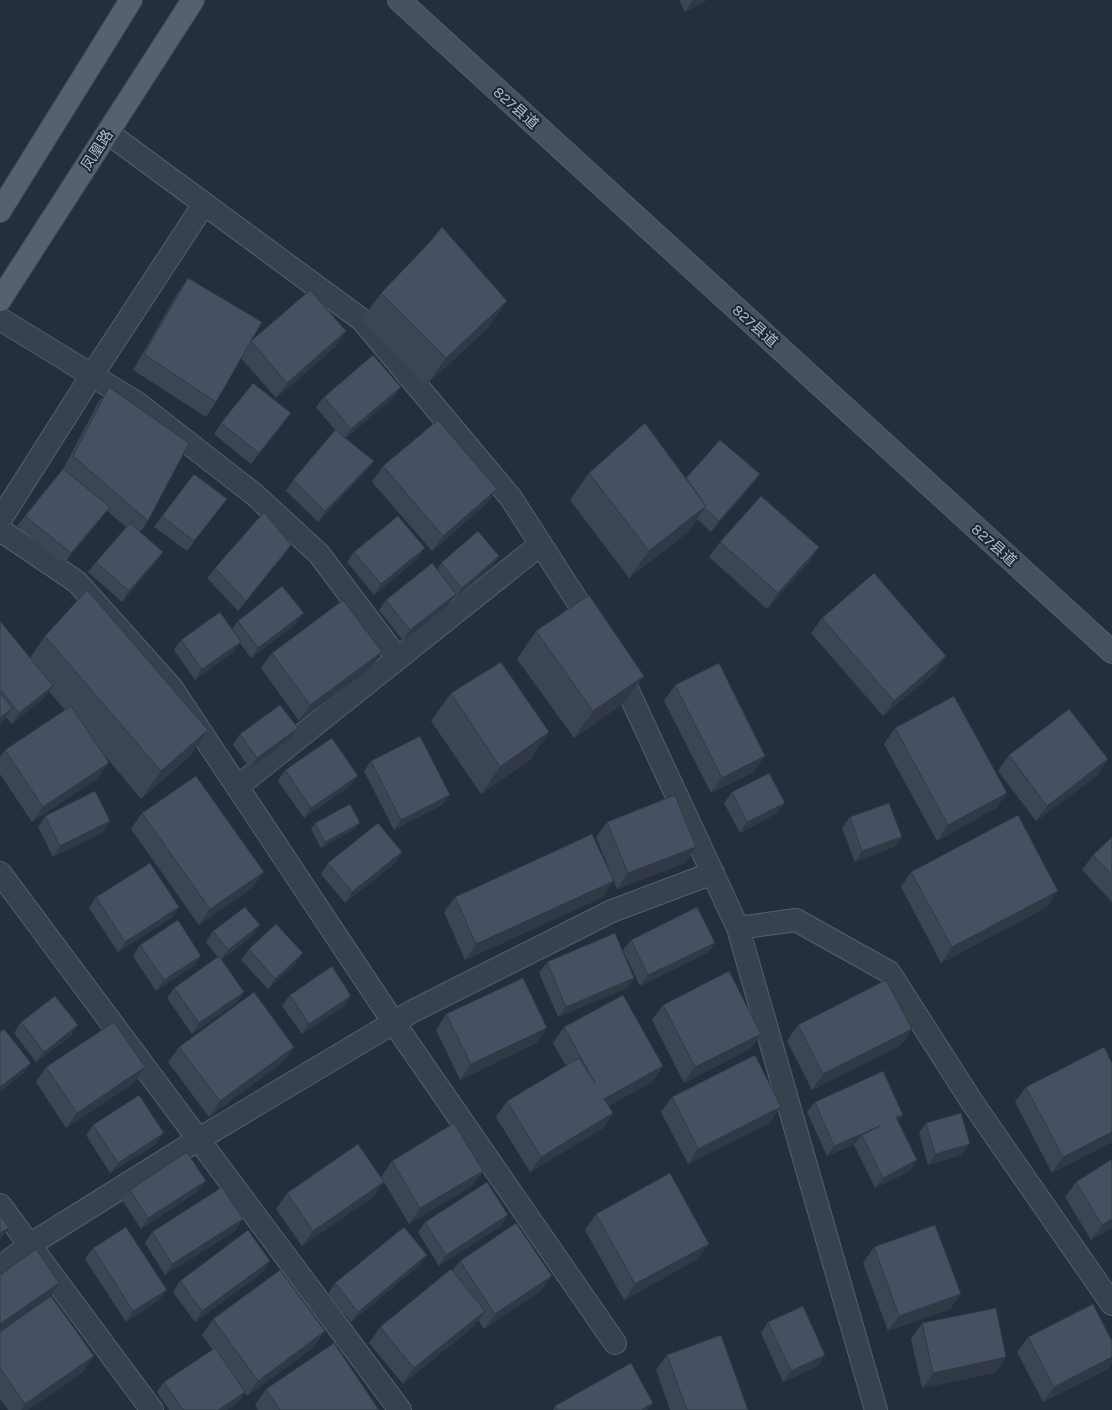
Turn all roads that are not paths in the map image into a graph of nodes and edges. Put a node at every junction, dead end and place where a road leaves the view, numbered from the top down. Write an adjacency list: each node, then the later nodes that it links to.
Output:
1 (131, 0): 6 (main road)
2 (193, 0): 4 (main road, 凤凰路)
3 (399, 0): 13 (main road, 827县道)
4 (108, 133): 5 (street); 7 (main road, 凤凰路)
5 (204, 204): 9 (street); 12 (street)
6 (0, 211)
7 (0, 300)
8 (0, 319): 9 (street)
9 (92, 374): 10 (street); 14 (street)
10 (0, 520)
11 (0, 530): 15 (street)
12 (541, 544): 14 (street); 17 (street)
13 (1112, 652)
14 (398, 659): 15 (street)
15 (237, 787): 19 (street)
16 (0, 873): 20 (street)
17 (713, 873): 18 (street); 19 (street)
18 (738, 928): 24 (street); 28 (street)
19 (394, 1023): 20 (street); 25 (street)
20 (199, 1139): 22 (street); 27 (street)
21 (0, 1205): 22 (street)
22 (30, 1244): 23 (street); 26 (street)
23 (0, 1268)
24 (1112, 1304)
25 (616, 1343)
26 (152, 1410)
27 (400, 1410)
28 (876, 1410)

